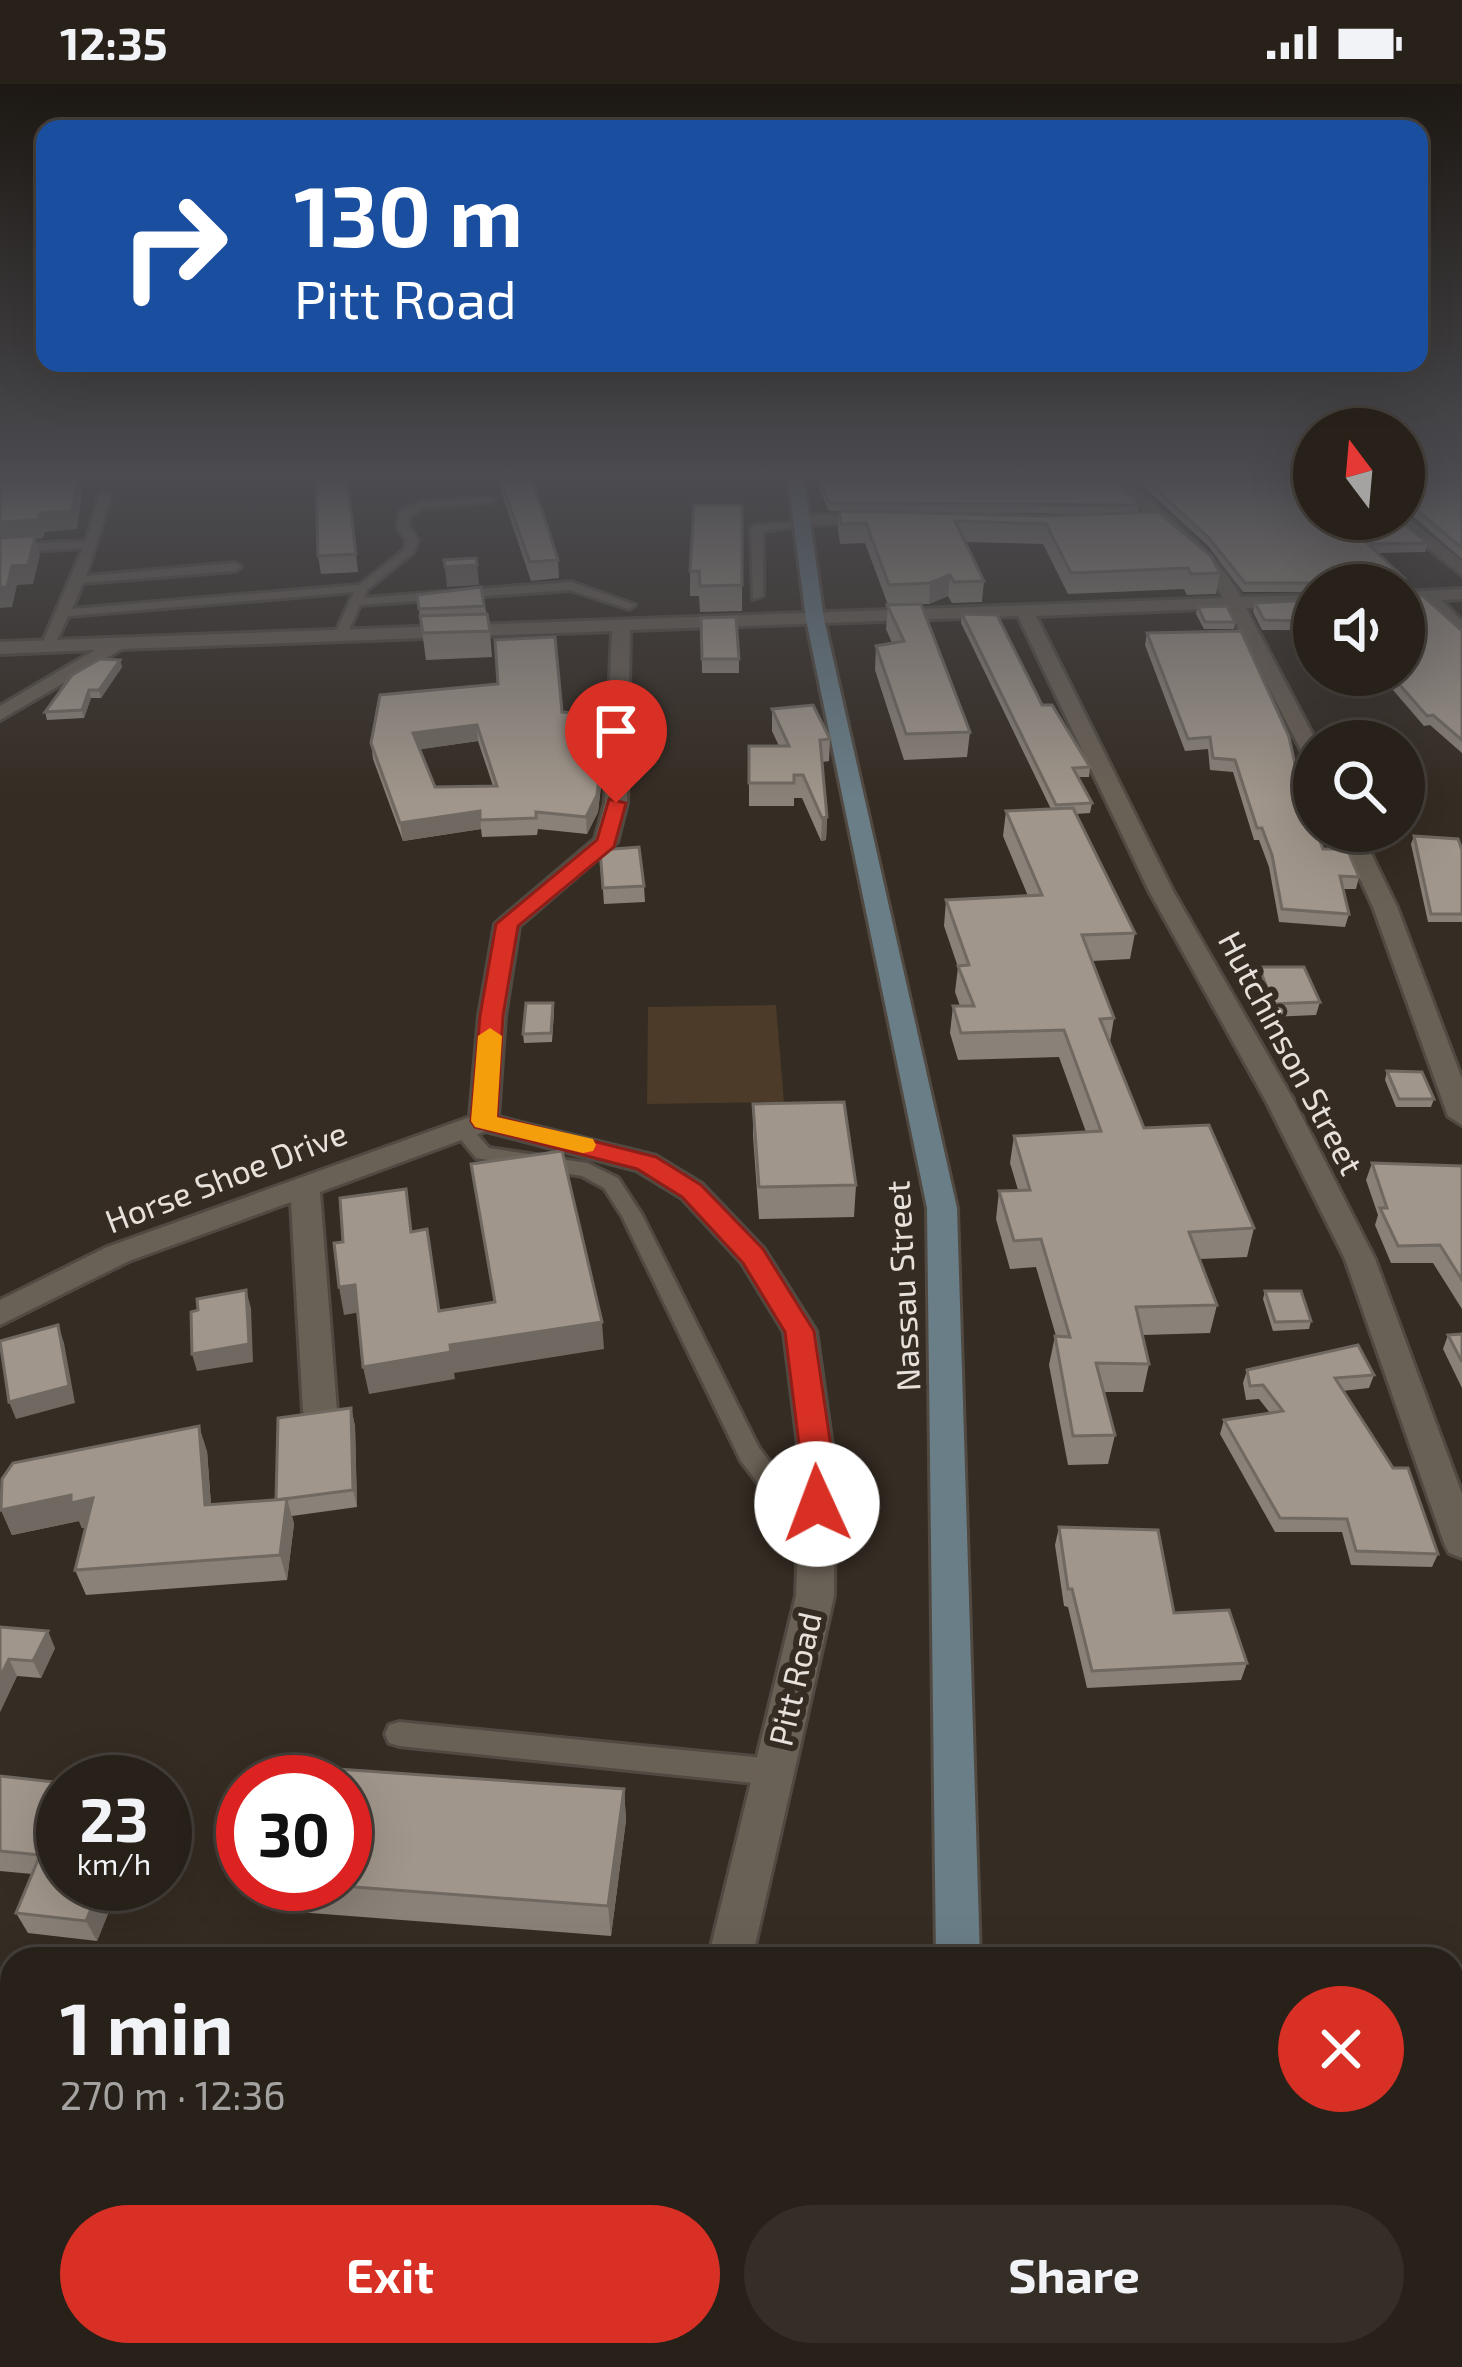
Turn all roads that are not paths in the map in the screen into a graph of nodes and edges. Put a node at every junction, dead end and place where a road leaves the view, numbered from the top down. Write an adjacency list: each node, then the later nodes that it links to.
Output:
1 (75, 586): 13 (lane)
2 (370, 586): 7 (lane)
3 (757, 586): 8 (lane)
4 (810, 586): 15 (main road, Nassau Street)
5 (1227, 586): 11 (street)
6 (1462, 594): 9 (street)
7 (359, 595): 13 (lane); 14 (lane); 17 (lane)
8 (757, 596)
9 (1427, 596): 16 (street)
10 (1293, 601): 11 (street)
11 (1237, 603): 12 (street); 22 (street)
12 (1024, 611): 15 (street); 30 (street, Hutchinson Street)
13 (63, 613): 19 (lane)
14 (625, 616): 15 (street); 17 (street); 25 (street)
15 (815, 619): 34 (main road, Nassau Street)
16 (1462, 631)
17 (340, 636): 18 (street)
18 (119, 644): 19 (street); 21 (street)
19 (48, 646): 20 (street)
20 (0, 648)
21 (0, 714)
22 (1296, 720)
23 (1359, 852): 24 (street)
24 (1460, 1109)
25 (473, 1125): 26 (street, Horse Shoe Drive); 29 (lane); 29 (street, Pitt Road)
26 (305, 1184): 27 (street, Horse Shoe Drive); 28 (street)
27 (0, 1314)
28 (320, 1411)
29 (816, 1541): 32 (street, Pitt Road)
30 (1462, 1543)
31 (399, 1733): 32 (lane)
32 (773, 1772): 33 (street, Pitt Road)
33 (733, 1947)
34 (958, 1947)

